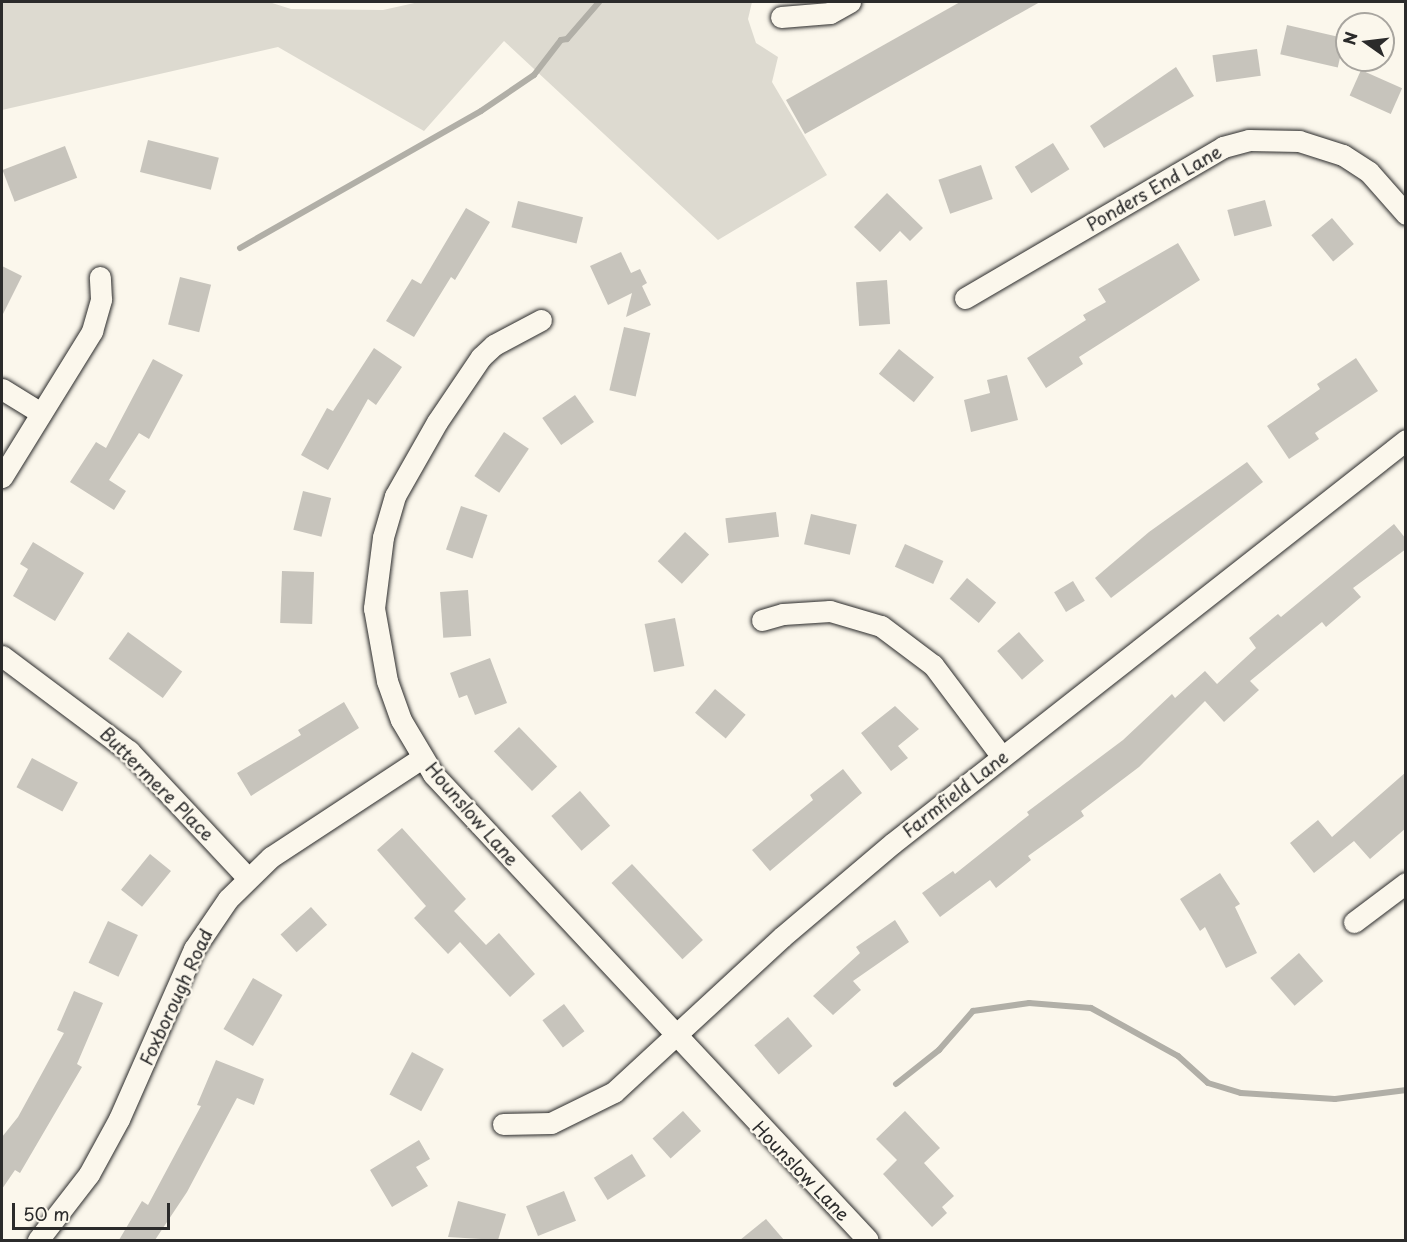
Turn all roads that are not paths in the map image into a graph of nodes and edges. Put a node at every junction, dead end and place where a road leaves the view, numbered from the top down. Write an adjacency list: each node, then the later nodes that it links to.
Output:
1 (850, 2): 2 (street)
2 (782, 17)
3 (1406, 214): 5 (street, Ponders End Lane)
4 (100, 277): 8 (street)
5 (965, 298)
6 (541, 320): 14 (street, Hounslow Lane)
7 (2, 389): 8 (street)
8 (41, 413): 10 (street)
9 (1406, 440): 13 (street, Farmfield Lane)
10 (2, 477)
11 (762, 620): 13 (street)
12 (2, 656): 15 (street, Buttermere Place)
13 (1002, 757): 18 (street, Farmfield Lane)
14 (422, 758): 15 (street, Foxborough Road); 18 (street, Hounslow Lane)
15 (247, 878): 20 (street, Foxborough Road)
16 (1406, 883): 17 (street)
17 (1354, 922)
18 (675, 1037): 19 (street, Farmfield Lane); 21 (street, Hounslow Lane)
19 (503, 1124)
20 (38, 1240)
21 (868, 1240)

